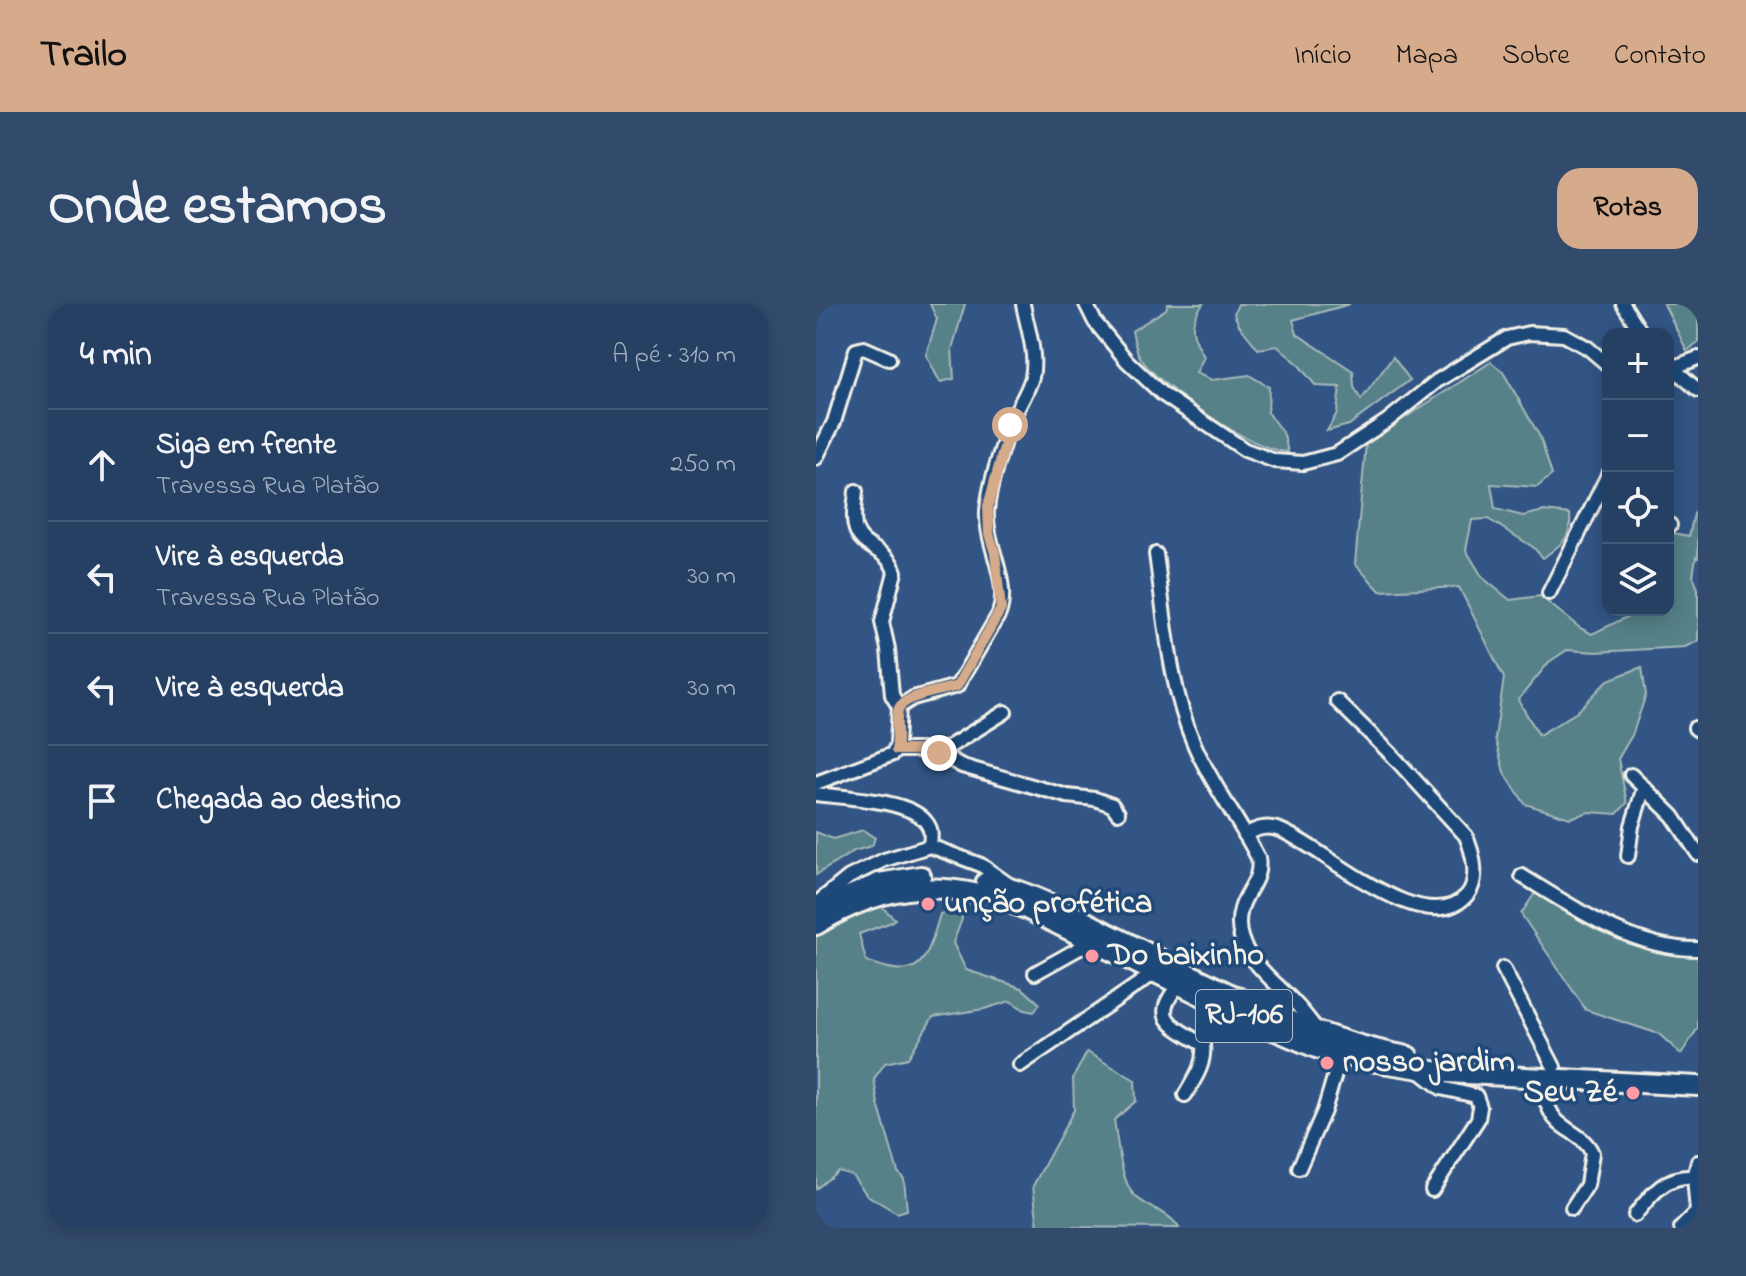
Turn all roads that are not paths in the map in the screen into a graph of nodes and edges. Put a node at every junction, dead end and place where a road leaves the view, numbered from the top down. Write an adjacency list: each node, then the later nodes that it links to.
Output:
1 (1023, 304): 17 (street)
2 (1086, 304): 7 (street)
3 (1623, 304): 4 (street)
4 (1638, 328)
5 (1698, 358): 8 (street)
6 (889, 359): 11 (street)
7 (1602, 360)
8 (1674, 365)
9 (1674, 369): 10 (street)
10 (1698, 390)
11 (816, 458)
12 (1602, 487): 15 (street)
13 (856, 491): 17 (street)
14 (1156, 554): 26 (street)
15 (1549, 593)
16 (1337, 701): 26 (street)
17 (899, 707): 19 (street)
18 (1005, 712): 20 (street)
19 (896, 750): 20 (street); 22 (street)
20 (939, 753): 25 (street)
21 (1631, 775): 23 (street)
22 (816, 783)
23 (1644, 787): 28 (street); 29 (street)
24 (816, 794): 27 (street)
25 (1118, 813)
26 (1245, 835): 40 (street)
27 (930, 846): 31 (street); 32 (street)
28 (1698, 854)
29 (1628, 856)
30 (1522, 876): 35 (street)
31 (1017, 891): 32 (highway, RJ-106); 40 (highway, RJ-106)
32 (816, 907)
33 (816, 925): 34 (highway, RJ-106)
34 (1094, 940): 37 (highway, RJ-106); 38 (street)
35 (1698, 949)
36 (1503, 968): 44 (street)
37 (1156, 972): 39 (highway, RJ-106); 42 (street)
38 (1035, 973)
39 (1180, 984): 41 (highway, RJ-106); 47 (street)
40 (1320, 1033): 44 (highway, RJ-106)
41 (1341, 1054): 43 (highway, RJ-106); 49 (street)
42 (1020, 1065)
43 (1418, 1070): 44 (highway, RJ-106); 51 (street)
44 (1547, 1073): 45 (highway, RJ-106); 46 (highway, RJ-106); 52 (street)
45 (1698, 1075)
46 (1698, 1086)
47 (1185, 1095)
48 (1698, 1162): 50 (street)
49 (1299, 1168)
50 (1694, 1177): 53 (street); 54 (street)
51 (1432, 1190)
52 (1572, 1208)
53 (1635, 1215)
54 (1681, 1228)

